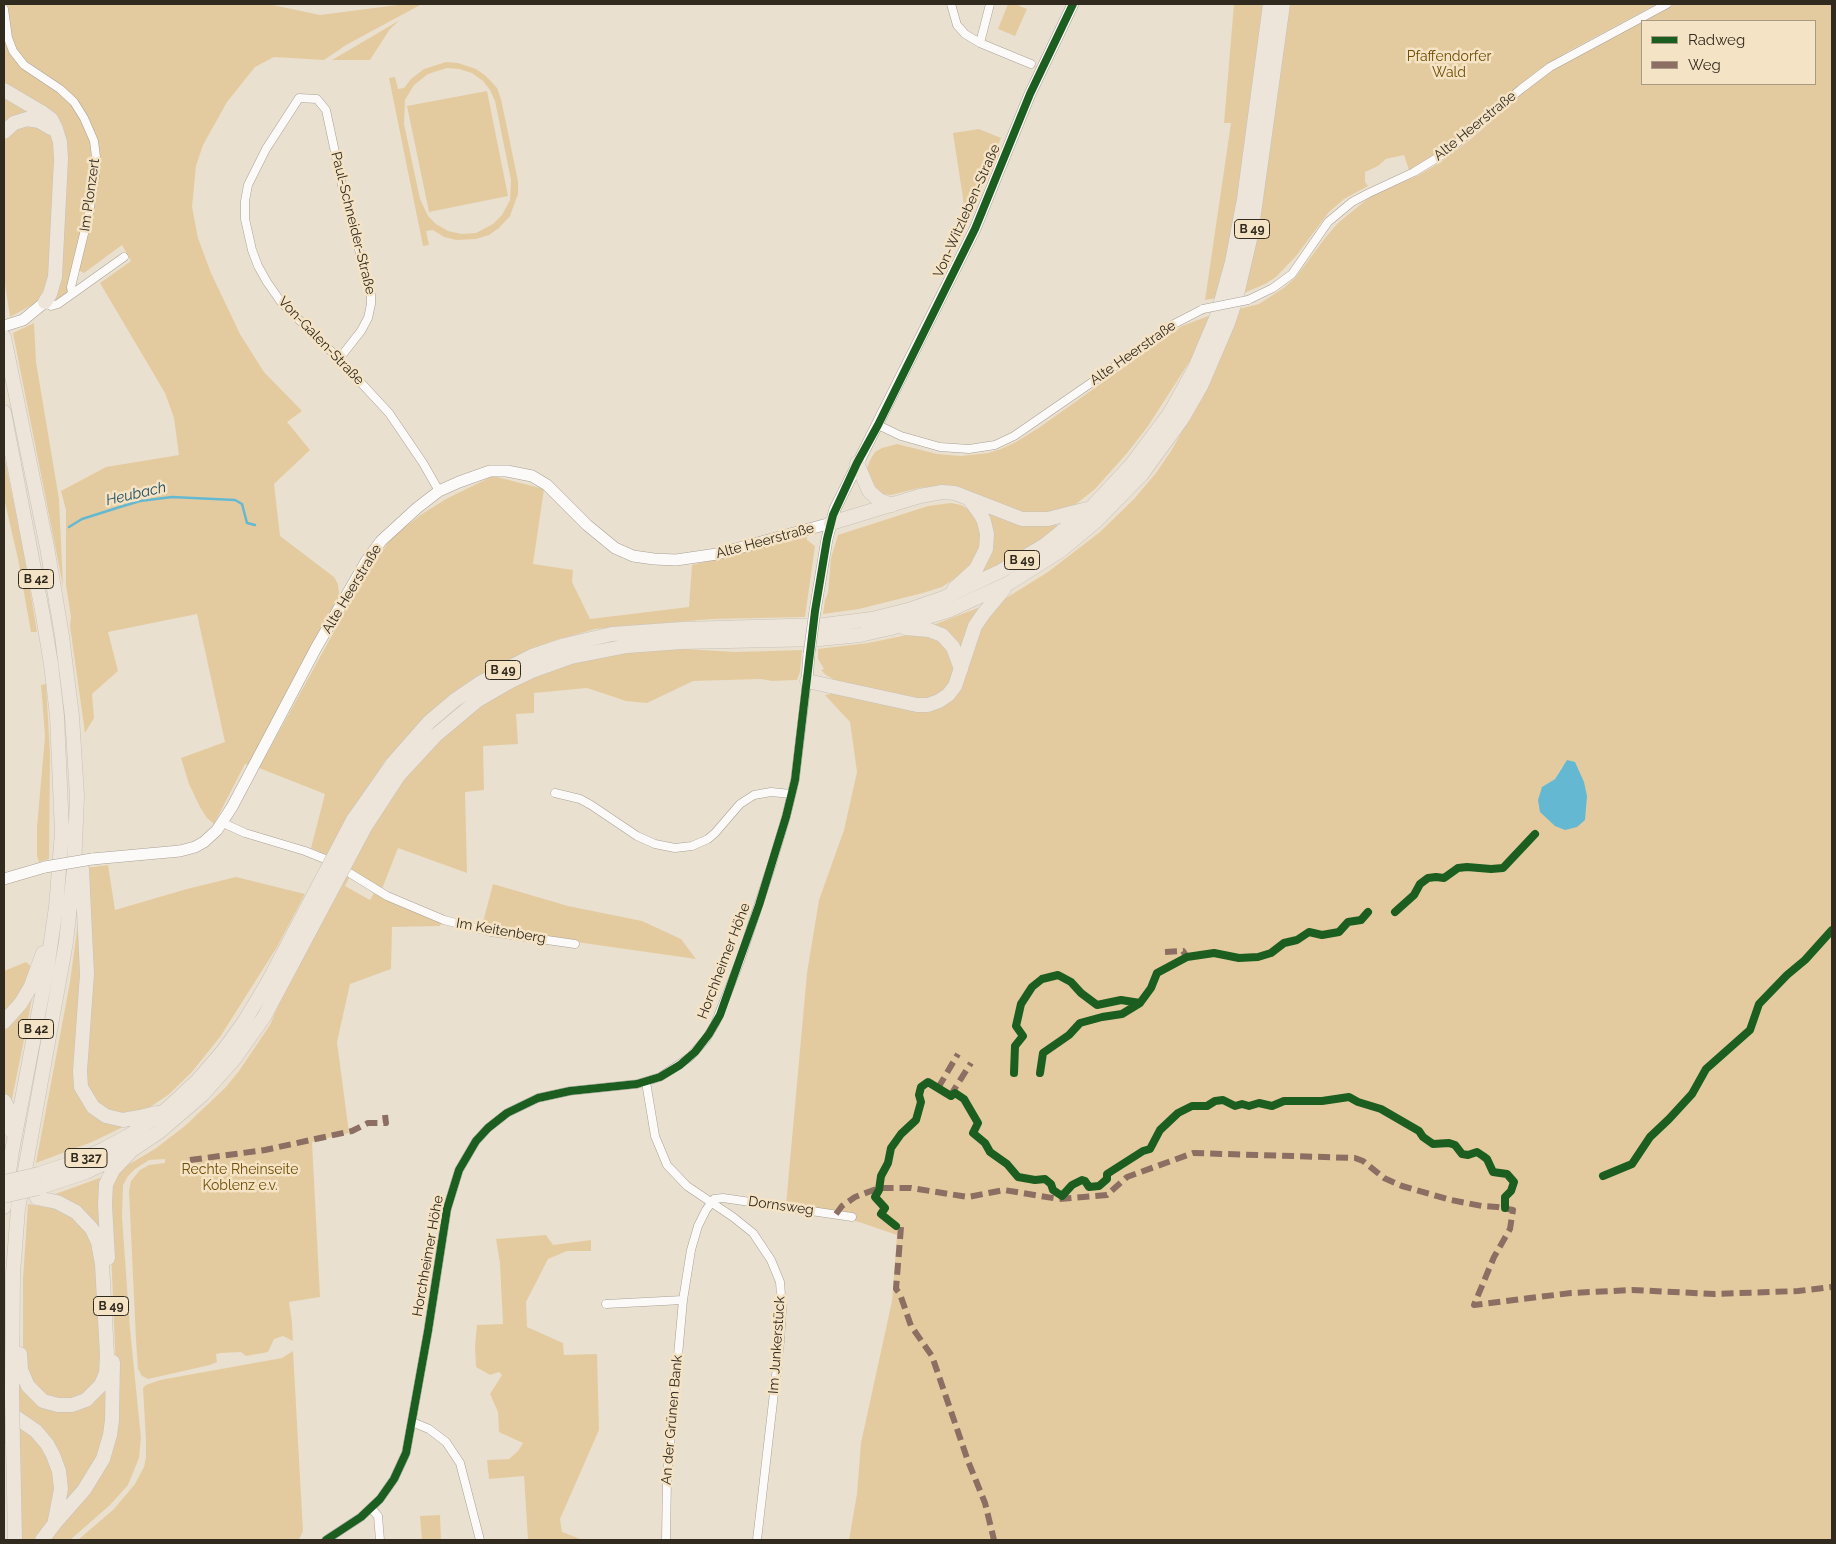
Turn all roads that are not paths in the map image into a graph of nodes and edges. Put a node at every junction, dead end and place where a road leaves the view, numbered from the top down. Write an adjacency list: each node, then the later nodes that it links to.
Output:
1 (951, 4): 8 (street)
2 (990, 4): 8 (street)
3 (1073, 4): 21 (street, Von-Witzleben-Straße)
4 (1270, 4): 26 (highway, B 49)
5 (1283, 4): 28 (highway, B 49)
6 (1667, 4): 21 (street, Alte Heerstraße, bridge)
7 (4, 9): 15 (street, Im Plonzert)
8 (980, 43): 9 (street)
9 (1031, 64)
10 (4, 90): 13 (highway)
11 (299, 98): 19 (street, Paul-Schneider-Straße); 19 (street, Von-Galen-Straße)
12 (4, 132): 13 (highway)
13 (59, 138): 16 (highway)
14 (124, 257): 15 (street)
15 (72, 294): 16 (street)
16 (45, 302): 17 (street)
17 (4, 326)
18 (4, 337): 36 (highway, B 42)
19 (339, 358): 23 (street, Von-Galen-Straße)
20 (4, 412): 42 (highway, B 42)
21 (878, 425): 22 (street, Alte Heerstraße)
22 (857, 463): 25 (highway); 27 (street, Alte Heerstraße)
23 (439, 491): 27 (street, Alte Heerstraße); 35 (street, Alte Heerstraße)
24 (969, 500): 25 (highway); 26 (highway); 29 (highway)
25 (892, 505): 27 (highway)
26 (1092, 507): 29 (highway, B 49)
27 (831, 523): 32 (street, Horchheimer Höhe, bridge)
28 (1009, 583): 30 (highway, B 49); 31 (highway)
29 (943, 598): 37 (highway, B 49)
30 (891, 628): 31 (highway); 37 (highway, B 49)
31 (961, 669): 32 (highway)
32 (807, 680): 34 (street, Horchheimer Höhe)
33 (556, 793): 34 (street)
34 (791, 794): 45 (street, Horchheimer Höhe)
35 (223, 823): 38 (street); 40 (street, Alte Heerstraße, bridge)
36 (77, 824): 47 (highway); 55 (highway, B 42)
37 (359, 824): 41 (highway, B 49, bridge)
38 (325, 859)
39 (348, 872): 43 (street, Im Keitenberg)
40 (4, 879)
41 (315, 906): 47 (highway, B 49); 48 (highway, B 49)
42 (56, 907): 44 (highway); 49 (highway, B 42)
43 (575, 944)
44 (4, 1022)
45 (646, 1082): 53 (street, Im Junkerstück); 59 (street, Horchheimer Höhe)
46 (4, 1101): 49 (highway)
47 (167, 1109): 50 (highway, B 327, bridge)
48 (132, 1150): 51 (highway, B 49); 61 (highway, B 49)
49 (12, 1151): 52 (highway, B 42)
50 (4, 1182)
51 (37, 1193): 52 (highway); 55 (highway)
52 (6, 1199)
53 (711, 1203): 54 (street, Dornsweg); 56 (street, An der Grünen Bank); 68 (street, Im Junkerstück)
54 (852, 1217)
55 (13, 1273): 62 (highway, B 42, bridge)
56 (683, 1300): 57 (street); 67 (street, An der Grünen Bank)
57 (606, 1304)
58 (4, 1409): 61 (highway)
59 (412, 1422): 60 (street, Horchheimer Höhe); 66 (street)
60 (371, 1508): 64 (street, Horchheimer Höhe); 65 (street)
61 (55, 1523): 63 (highway)
62 (15, 1540)
63 (42, 1540)
64 (326, 1540)
65 (380, 1540)
66 (480, 1540)
67 (666, 1540)
68 (757, 1540)

